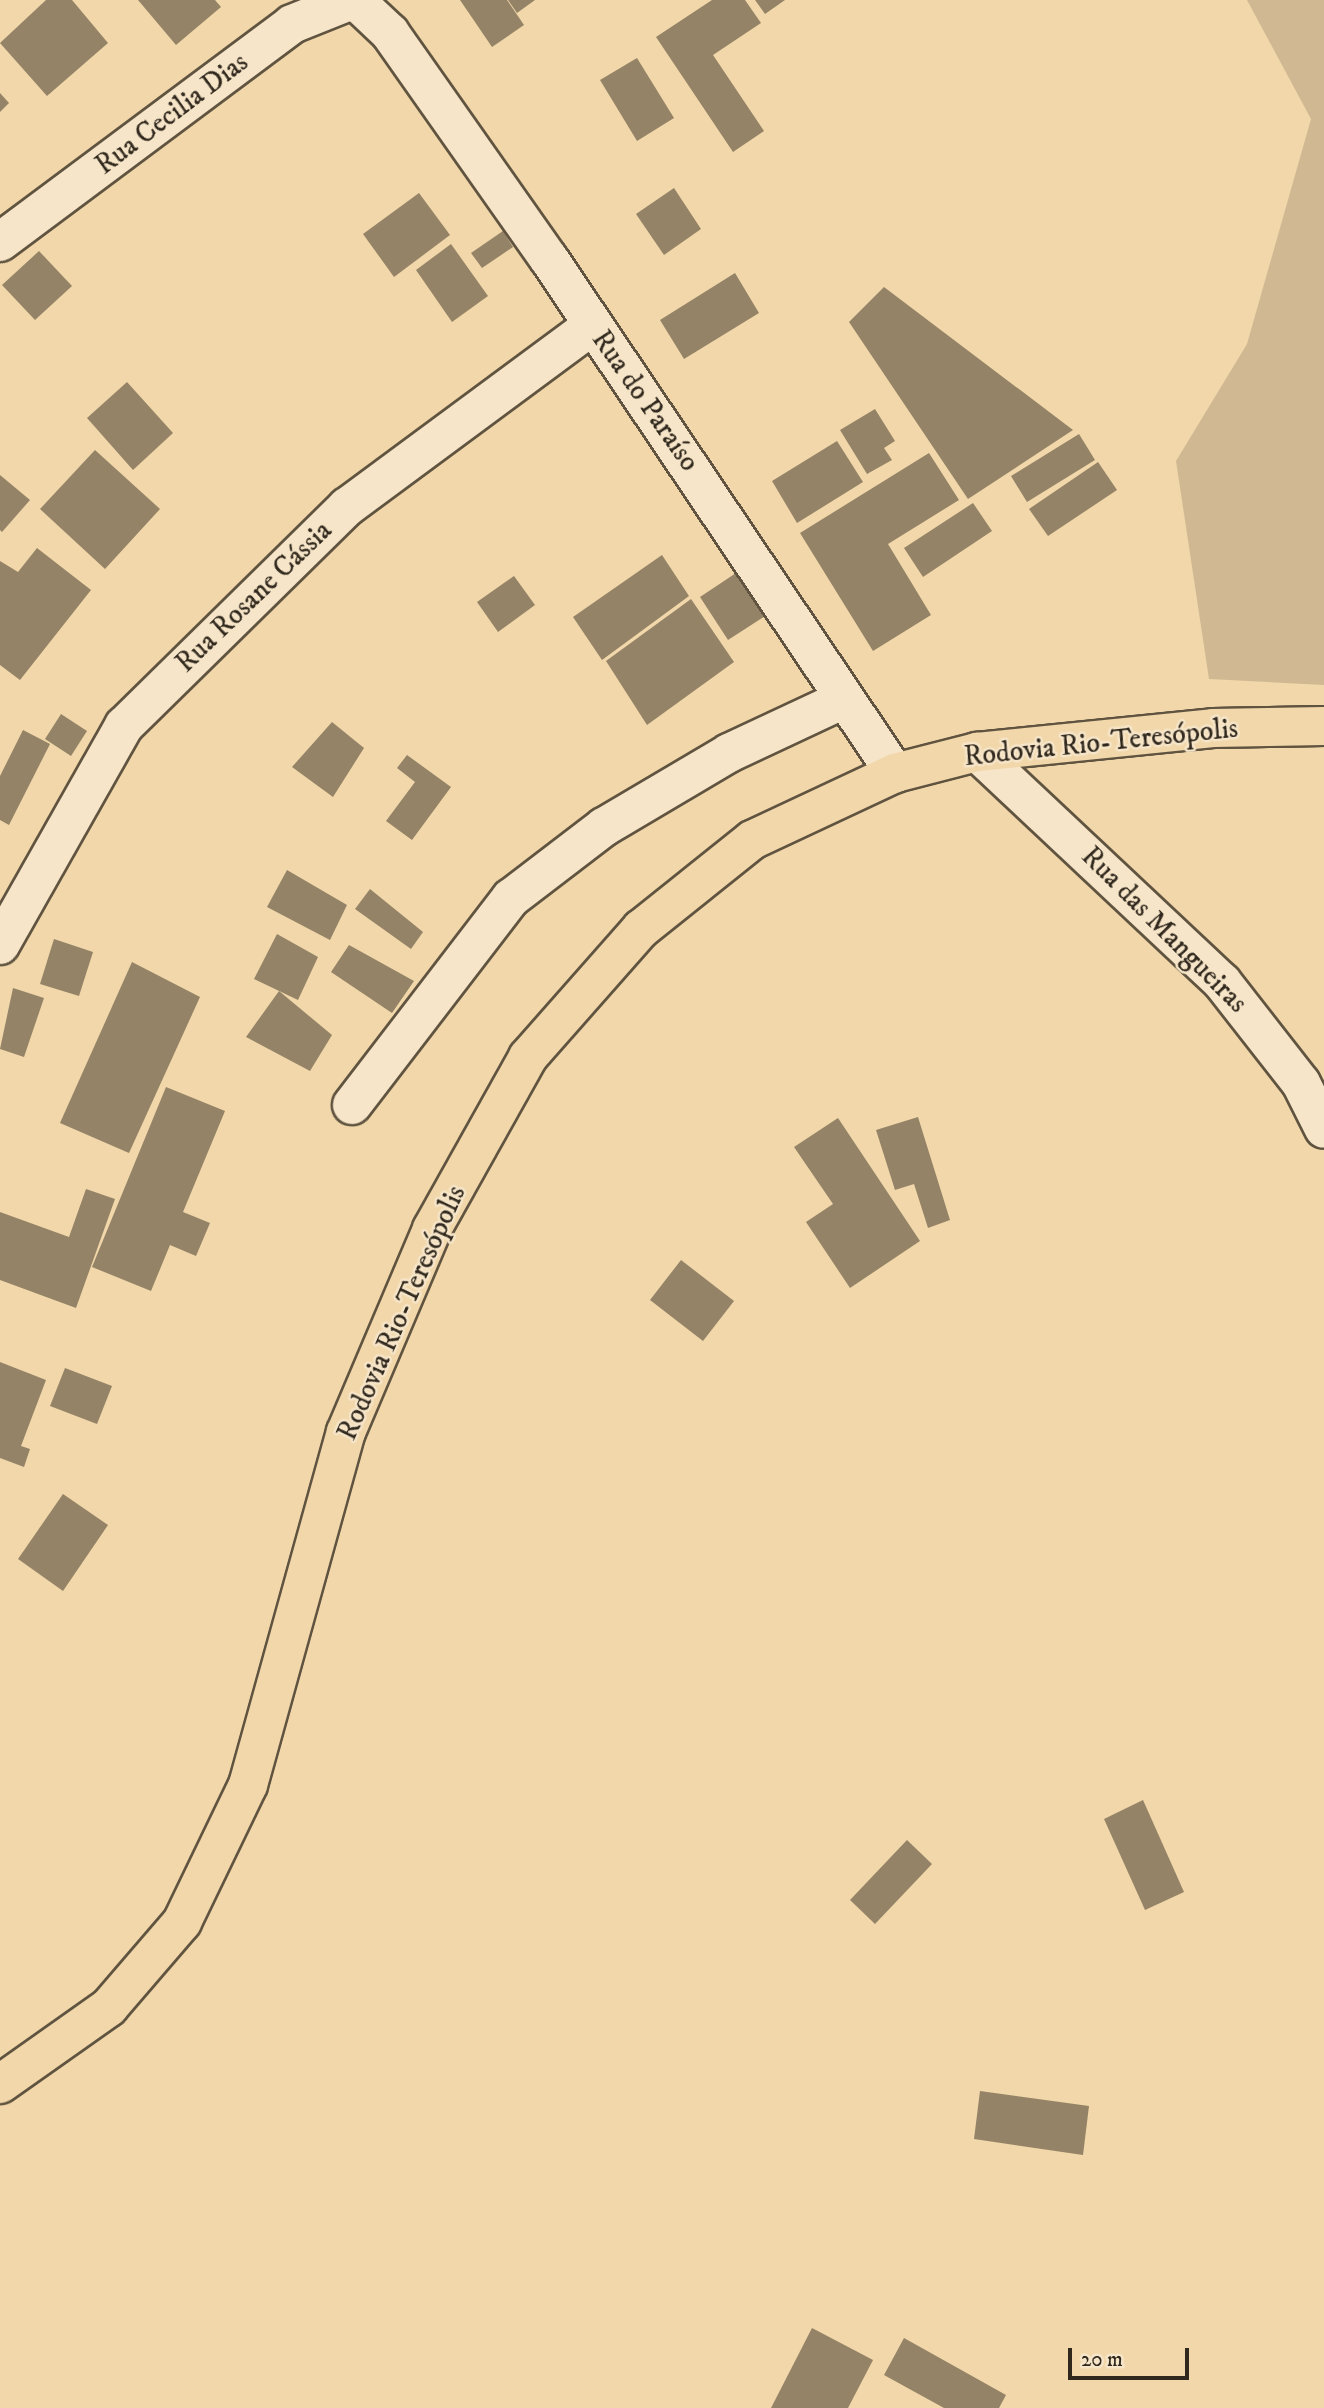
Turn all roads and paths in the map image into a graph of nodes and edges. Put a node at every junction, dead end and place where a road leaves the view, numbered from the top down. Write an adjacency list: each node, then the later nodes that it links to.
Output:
1 (353, 0): 2 (street, Rua Cecilia Dias); 3 (street, Rua Cecilia Dias)
2 (390, 33): 4 (street, Rua do Paraíso)
3 (0, 242)
4 (593, 325): 5 (street, Rua do Paraíso); 9 (street, Rua Rosane Cássia)
5 (842, 700): 8 (street, Rua do Paraíso); 10 (street)
6 (1324, 726): 7 (highway, Rodovia Rio-Teresópolis)
7 (977, 752): 8 (highway, Rodovia Rio-Teresópolis); 11 (street, Rua das Mangueiras)
8 (895, 773): 12 (highway, Rodovia Rio-Teresópolis)
9 (0, 945)
10 (352, 1105)
11 (1324, 1129)
12 (0, 2084)

